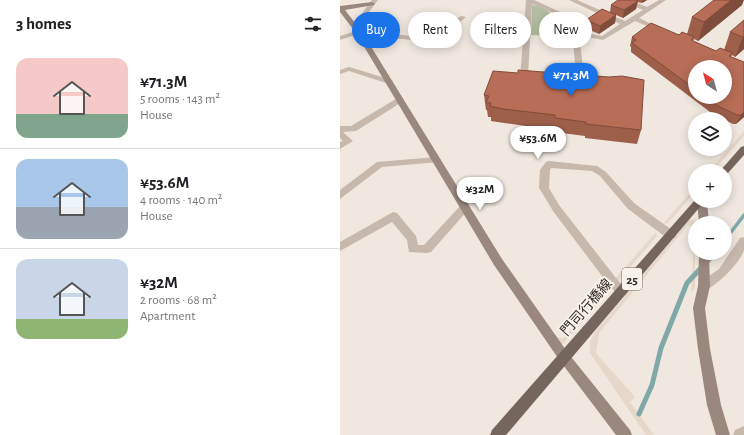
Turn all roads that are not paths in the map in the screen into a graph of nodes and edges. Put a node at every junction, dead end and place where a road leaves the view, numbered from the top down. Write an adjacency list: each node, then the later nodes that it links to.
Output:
1 (529, 0): 9 (street); 22 (street)
2 (572, 0): 13 (street)
3 (624, 0): 7 (street)
4 (664, 0): 7 (street)
5 (373, 2): 6 (street); 8 (street)
6 (341, 8): 12 (street)
7 (648, 10): 11 (street)
8 (368, 12)
9 (556, 12)
10 (463, 18): 17 (street)
11 (634, 18): 13 (street); 14 (street)
12 (352, 24)
13 (626, 24): 16 (street)
14 (668, 33)
15 (352, 34): 18 (street)
16 (592, 36)
17 (400, 37)
18 (340, 38)
19 (368, 48): 24 (street)
20 (577, 48): 23 (street)
21 (340, 72): 24 (street)
22 (538, 78)
23 (559, 78)
24 (389, 82): 25 (street)
25 (399, 100): 26 (street); 30 (street)
26 (340, 129)
27 (340, 134): 28 (street)
28 (340, 146)
29 (744, 148): 31 (main road)
30 (436, 160): 32 (street); 33 (street)
31 (731, 164)
32 (340, 195)
33 (465, 207): 37 (street); 41 (street)
34 (695, 208): 35 (main road, 門司行橋線 / 25)
35 (671, 235): 40 (main road, 門司行橋線 / 25); 40 (street)
36 (744, 241): 39 (street)
37 (340, 248)
38 (704, 260): 39 (street)
39 (704, 283): 45 (street)
40 (622, 291): 41 (main road, 門司行橋線 / 25)
41 (564, 357): 42 (street); 44 (main road, 門司行橋線 / 25)
42 (623, 433)
43 (744, 433): 46 (street)
44 (497, 435)
45 (723, 435)
46 (740, 435)

